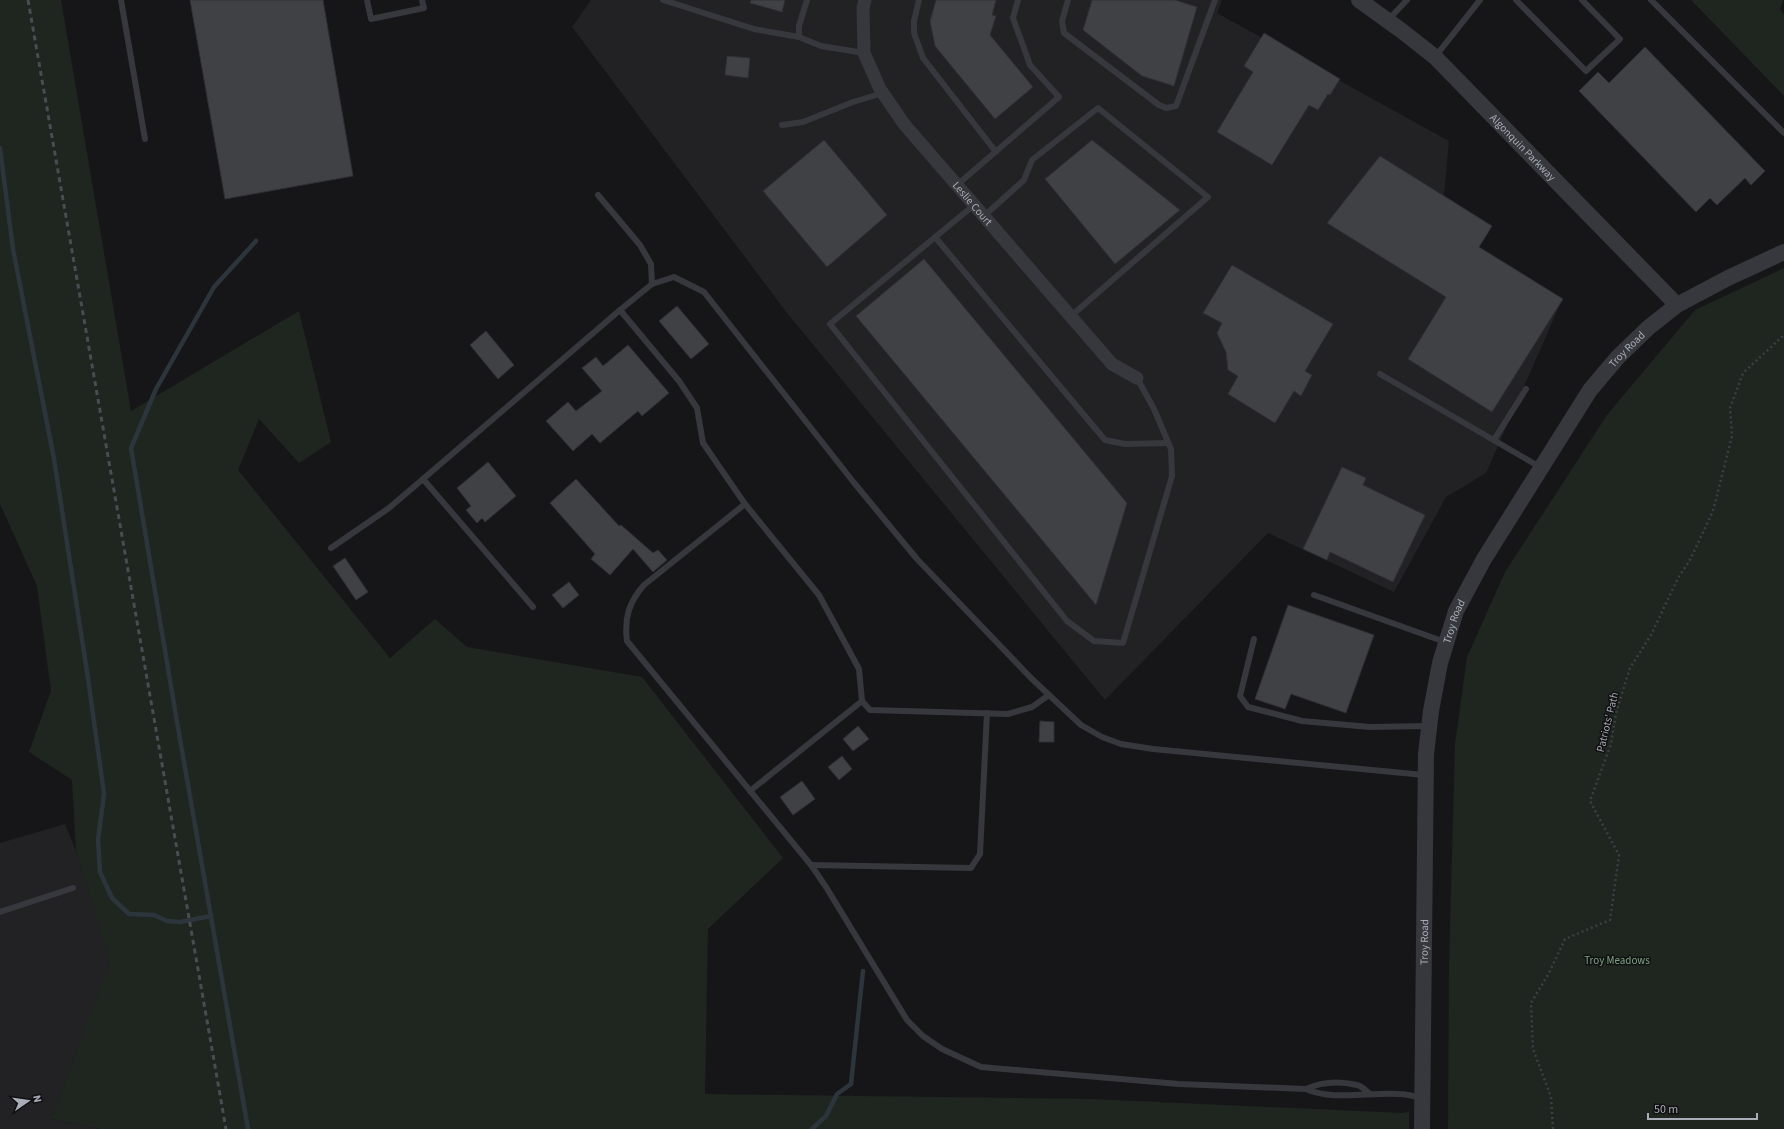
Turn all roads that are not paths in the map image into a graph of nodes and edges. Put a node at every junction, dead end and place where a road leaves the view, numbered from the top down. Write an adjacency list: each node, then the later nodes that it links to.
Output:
1 (121, 0): 24 (lane)
2 (367, 0): 3 (lane)
3 (422, 0)
4 (663, 0): 18 (lane)
5 (807, 0): 18 (lane)
6 (865, 0): 19 (street, Leslie Court)
7 (919, 0): 25 (lane)
8 (1018, 0): 25 (lane)
9 (1068, 0): 10 (lane)
10 (1215, 0)
11 (1359, 0): 17 (street, Algonquin Parkway)
12 (1407, 0): 17 (lane)
13 (1480, 0): 20 (lane)
14 (1516, 0): 15 (lane)
15 (1582, 0)
16 (1651, 0): 23 (lane)
17 (1388, 20): 20 (street, Algonquin Parkway)
18 (799, 38): 19 (lane)
19 (864, 53): 21 (street, Leslie Court)
20 (1435, 57): 33 (street, Algonquin Parkway)
21 (883, 93): 22 (lane); 26 (street, Leslie Court)
22 (782, 125)
23 (1784, 133)
24 (145, 139)
25 (996, 152): 26 (lane)
26 (957, 185): 28 (street, Leslie Court)
27 (598, 195): 32 (lane)
28 (974, 205): 29 (street, Leslie Court); 30 (lane)
29 (984, 216): 35 (street, Leslie Court); 35 (lane)
30 (935, 237): 40 (lane); 40 (lane)
31 (1784, 252): 33 (street, Troy Road)
32 (652, 284): 34 (lane); 49 (lane)
33 (1677, 305): 41 (street, Troy Road)
34 (620, 310): 42 (lane); 43 (lane)
35 (1071, 316): 37 (street, Leslie Court)
36 (1380, 374): 39 (lane)
37 (1137, 378): 40 (lane)
38 (1526, 389): 39 (lane)
39 (1494, 440): 41 (lane)
40 (1168, 443)
41 (1540, 467): 48 (street, Troy Road)
42 (423, 479): 44 (lane); 46 (lane)
43 (745, 504): 50 (lane); 54 (lane)
44 (331, 548)
45 (1314, 595): 48 (lane)
46 (533, 607)
47 (1254, 640): 52 (lane)
48 (1446, 642): 52 (street, Troy Road)
49 (1049, 695): 51 (lane); 53 (lane)
50 (862, 701): 51 (lane); 54 (lane)
51 (987, 713): 55 (lane)
52 (1429, 726): 53 (street, Troy Road)
53 (1426, 775): 60 (street, Troy Road)
54 (750, 791): 55 (lane)
55 (811, 865): 58 (lane)
56 (73, 888): 57 (lane)
57 (0, 912)
58 (1306, 1089): 59 (lane); 59 (lane)
59 (1370, 1094): 60 (lane)
60 (1423, 1098): 61 (street, Troy Road)
61 (1422, 1129)

